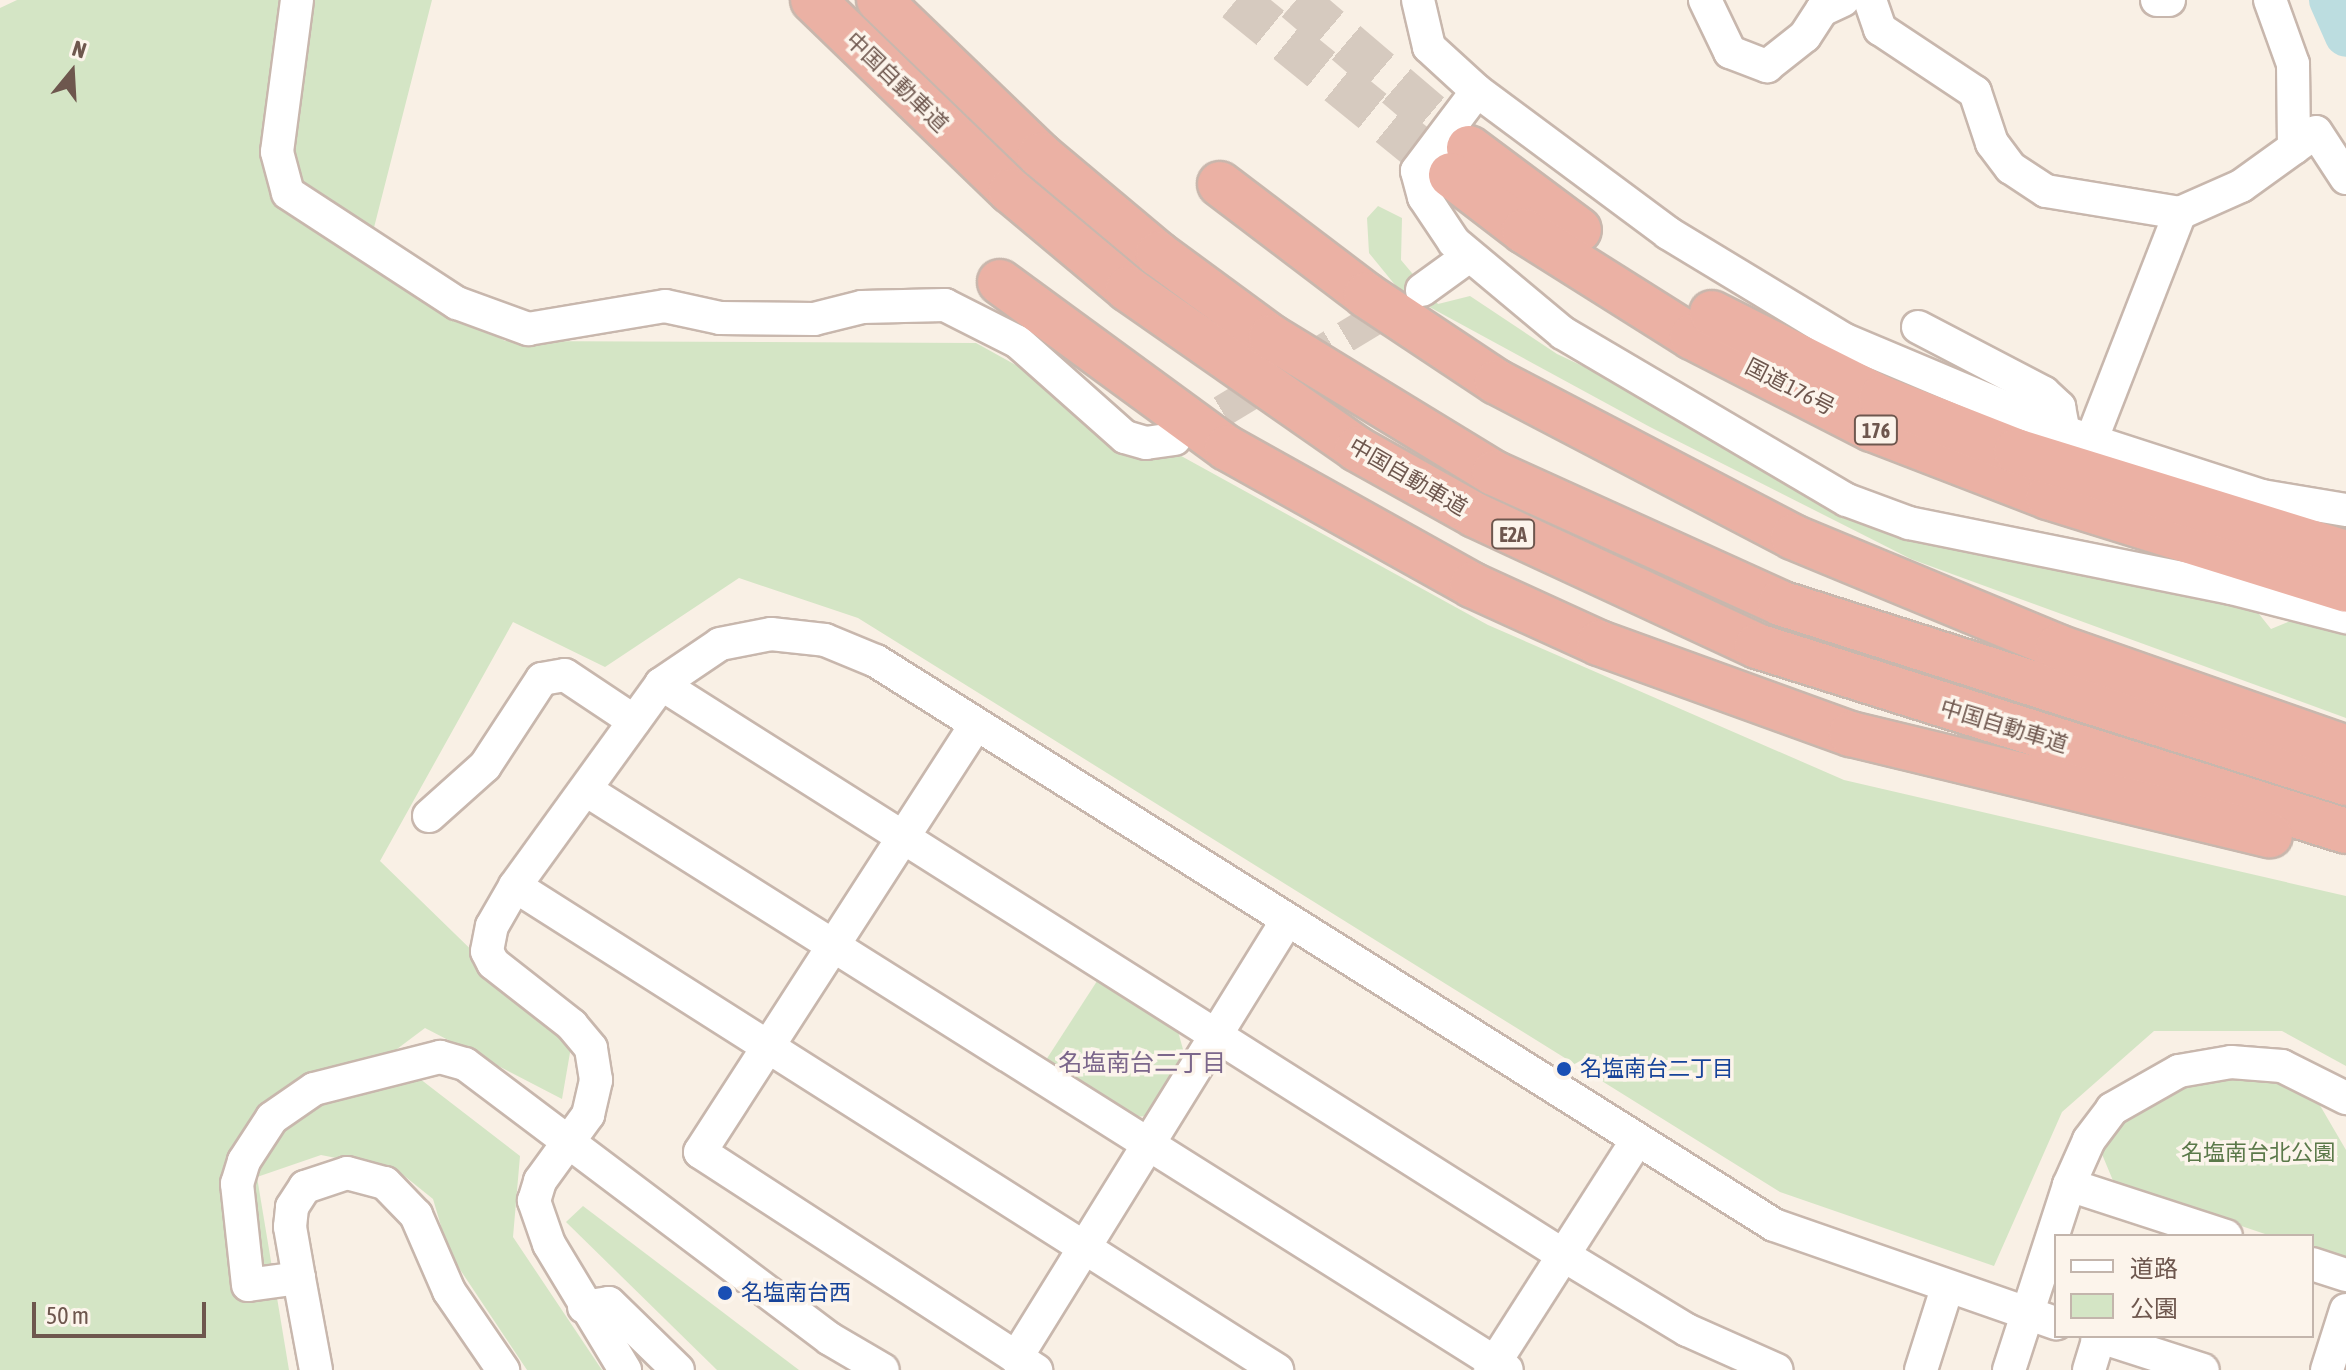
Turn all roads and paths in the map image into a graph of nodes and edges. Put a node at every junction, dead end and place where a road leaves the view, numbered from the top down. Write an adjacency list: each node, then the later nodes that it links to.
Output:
1 (297, 0): 21 (street)
2 (813, 0): 33 (highway, 中国自動車道 / E2A)
3 (879, 0): 30 (highway, 中国自動車道 / E2A)
4 (1418, 0): 11 (street)
5 (1705, 0): 6 (street)
6 (1843, 0)
7 (1870, 0): 15 (street)
8 (2157, 0): 9 (street)
9 (2169, 0)
10 (2270, 0): 12 (street)
11 (1477, 91): 16 (street); 20 (street)
12 (2294, 148): 13 (street); 15 (street)
13 (2346, 178)
14 (1220, 184): 29 (highway)
15 (2180, 213): 20 (street)
16 (1469, 256): 18 (street); 25 (street)
17 (1000, 282): 35 (highway)
18 (1422, 290)
19 (1918, 327): 20 (street)
20 (2077, 437): 22 (street)
21 (1175, 439)
22 (2346, 510)
23 (2346, 553): 24 (highway, 国道176号 / 176)
24 (2346, 590)
25 (2346, 617)
26 (661, 684): 27 (street); 28 (street); 34 (street)
27 (634, 721): 31 (street); 32 (street)
28 (975, 726): 34 (street); 37 (street)
29 (2346, 748)
30 (2346, 783)
31 (586, 790): 36 (street); 38 (street)
32 (429, 816)
33 (2346, 831)
34 (903, 836): 38 (street); 39 (street)
35 (2346, 852)
36 (515, 886): 40 (street); 42 (street)
37 (1286, 922): 39 (street); 43 (street)
38 (832, 948): 40 (street); 44 (street)
39 (1216, 1036): 44 (street); 49 (street)
40 (767, 1047): 48 (street); 60 (street)
41 (2346, 1098): 45 (street)
42 (568, 1143): 53 (street); 55 (street); 66 (street)
43 (1635, 1143): 49 (street); 54 (street)
44 (1149, 1147): 48 (street); 61 (street)
45 (2069, 1185): 46 (street); 47 (street)
46 (2059, 1234)
47 (2220, 1234)
48 (1085, 1247): 60 (street); 67 (street)
49 (1563, 1255): 61 (street); 68 (street)
50 (2054, 1259): 57 (street)
51 (2314, 1265): 52 (street)
52 (2346, 1275)
53 (299, 1278): 62 (street); 63 (street)
54 (1947, 1288): 57 (street); 69 (street)
55 (584, 1307): 64 (street); 65 (street)
56 (2346, 1310): 73 (street)
57 (2042, 1319): 70 (street)
58 (2097, 1338): 71 (street)
59 (2104, 1338): 72 (street)
60 (1026, 1364)
61 (1497, 1368)
62 (316, 1370)
63 (503, 1370)
64 (625, 1370)
65 (678, 1370)
66 (883, 1370)
67 (1277, 1370)
68 (1777, 1370)
69 (1921, 1370)
70 (2009, 1370)
71 (2089, 1370)
72 (2203, 1370)
73 (2327, 1370)

